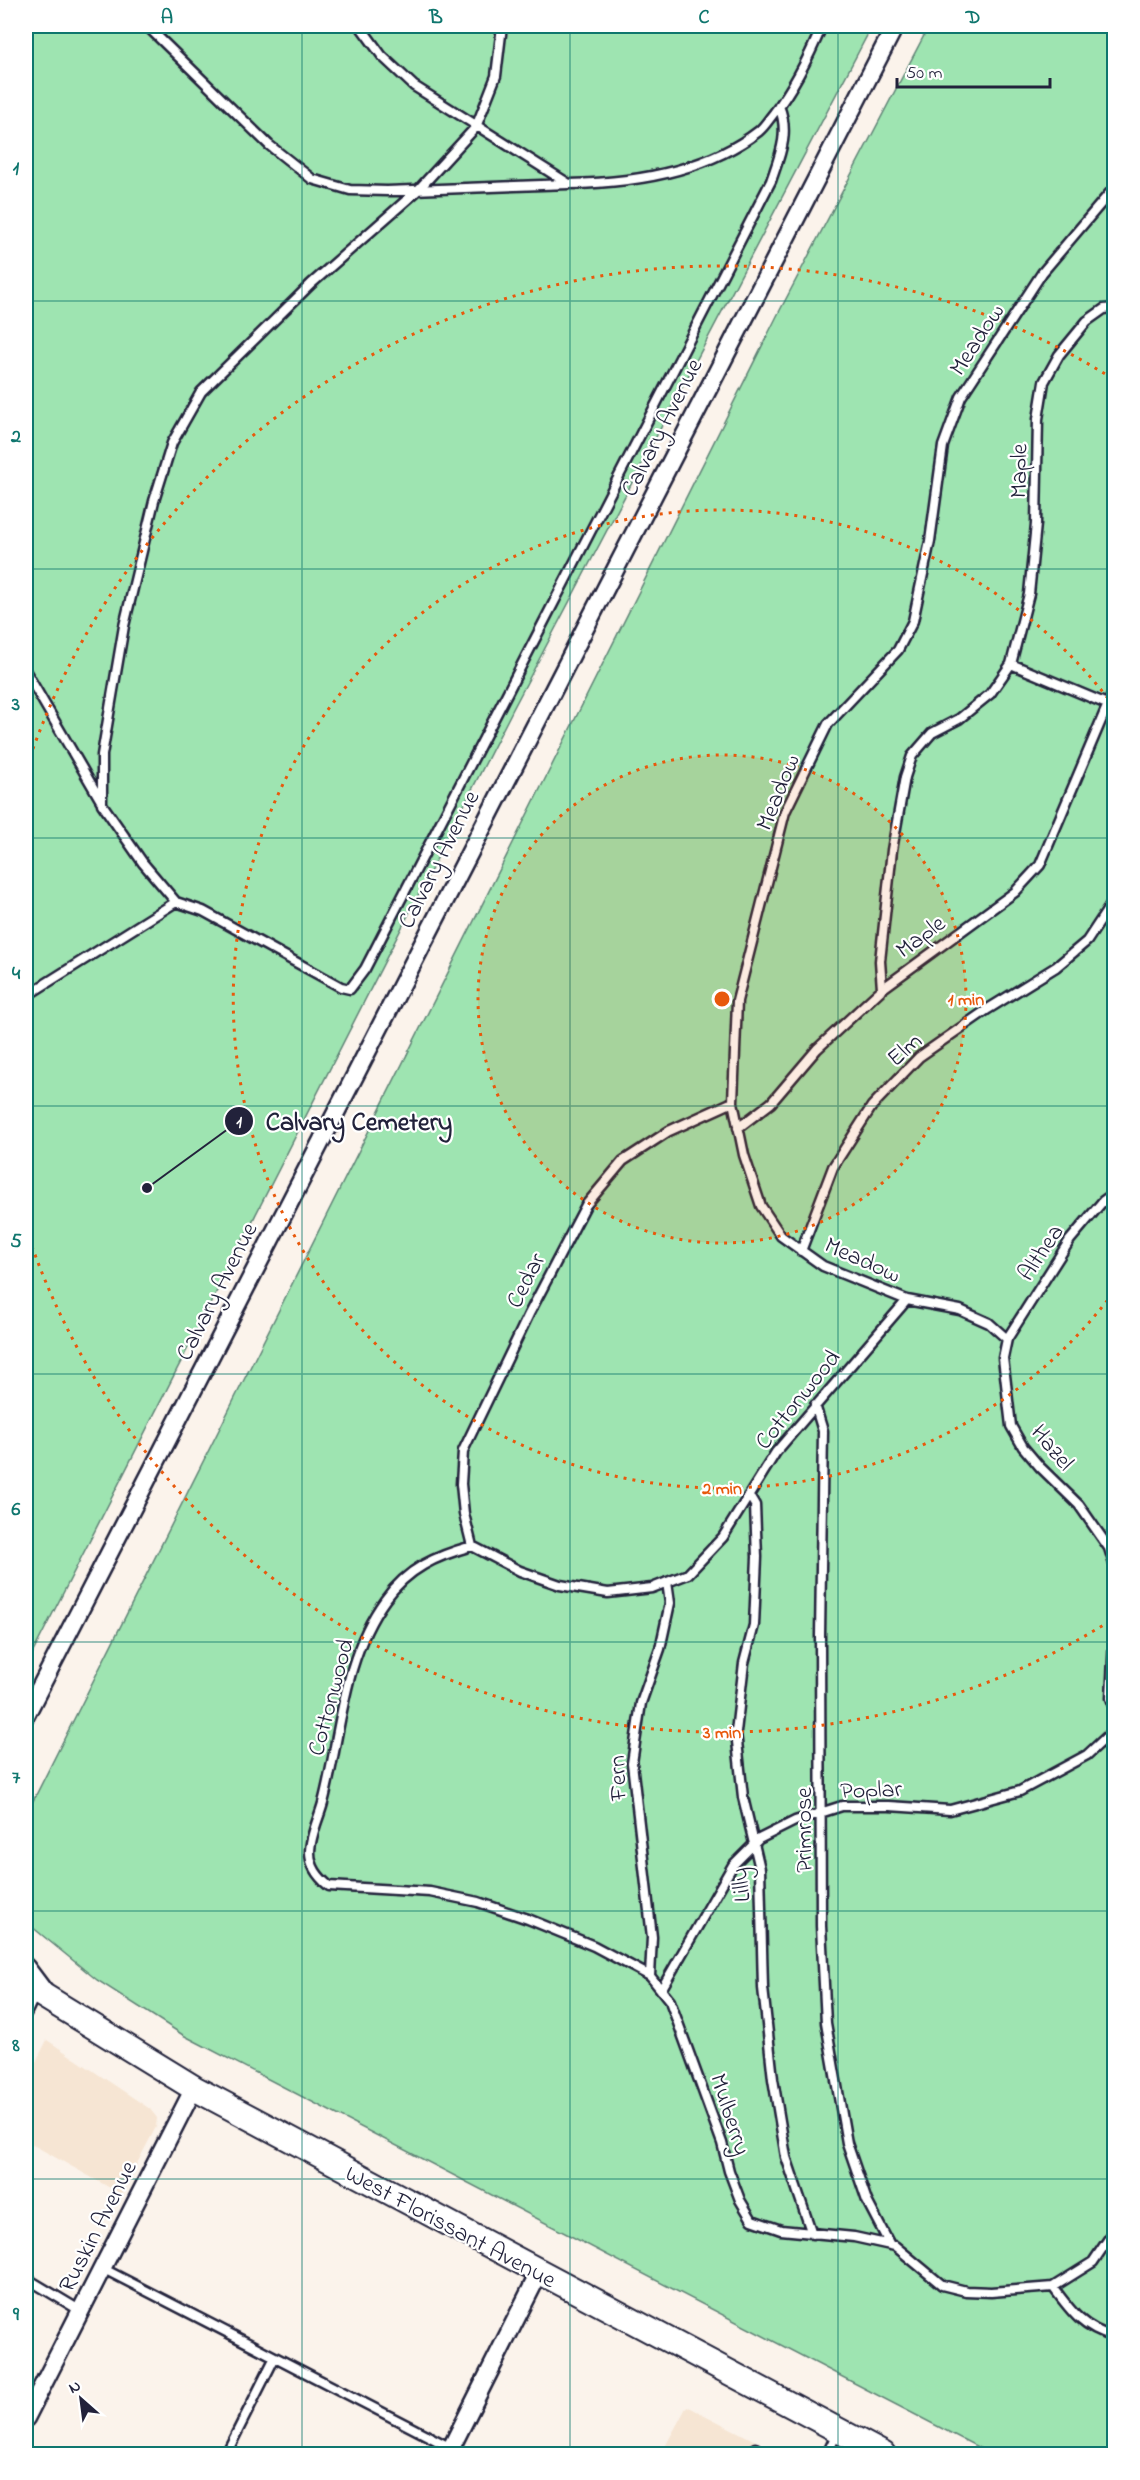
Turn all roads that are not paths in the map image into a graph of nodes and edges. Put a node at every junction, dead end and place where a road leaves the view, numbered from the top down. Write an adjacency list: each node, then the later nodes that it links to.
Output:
1 (147, 26): 10 (lane)
2 (360, 26): 7 (lane)
3 (502, 26): 7 (lane)
4 (822, 26): 6 (lane)
5 (895, 26): 34 (street, Calvary Avenue)
6 (779, 106): 8 (lane); 18 (lane)
7 (476, 127): 8 (lane); 10 (lane)
8 (569, 184): 10 (lane)
9 (1114, 188): 21 (lane, Meadow)
10 (418, 189): 16 (lane)
11 (1114, 308): 12 (lane, Maple)
12 (1011, 664): 15 (lane); 19 (lane, Maple)
13 (26, 672): 16 (lane)
14 (1114, 690): 15 (lane, Maple)
15 (1111, 705): 19 (lane, Maple)
16 (102, 804): 18 (lane)
17 (1114, 900): 24 (lane, Elm)
18 (176, 902): 20 (lane)
19 (882, 989): 22 (lane, Maple)
20 (26, 996)
21 (733, 1102): 22 (lane, Meadow); 29 (lane, Cedar)
22 (738, 1128): 24 (lane, Meadow)
23 (1114, 1193): 26 (lane, Althea)
24 (801, 1251): 25 (lane, Meadow)
25 (907, 1300): 26 (lane, Meadow); 27 (lane, Cottonwood)
26 (1007, 1339): 30 (lane, Hazel)
27 (815, 1405): 28 (lane, Cottonwood); 36 (lane, Primrose)
28 (749, 1495): 31 (lane, Cottonwood); 37 (lane, Lilly)
29 (472, 1546): 31 (lane, Cottonwood); 38 (lane, Cottonwood)
30 (1114, 1564)
31 (667, 1582): 40 (lane, Fern)
32 (1114, 1638): 33 (lane)
33 (1114, 1706)
34 (26, 1715)
35 (1114, 1730): 36 (lane, Poplar)
36 (822, 1812): 37 (lane, Poplar); 47 (lane, Primrose)
37 (754, 1844): 41 (lane, Poplar); 46 (lane, Lilly)
38 (318, 1877): 40 (lane, Mulberry)
39 (26, 1967): 42 (street)
40 (650, 1976): 41 (lane, Mulberry)
41 (661, 1990): 46 (lane, Mulberry)
42 (38, 1993): 43 (lane); 44 (main road, West Florissant Avenue)
43 (26, 2014)
44 (194, 2088): 48 (street, Ruskin Avenue); 49 (main road, West Florissant Avenue)
45 (1114, 2231): 51 (lane)
46 (812, 2234): 47 (lane, Mulberry)
47 (890, 2245): 51 (lane, Mulberry)
48 (102, 2268): 52 (street, Ruskin Avenue); 54 (lane)
49 (540, 2273): 56 (main road, West Florissant Avenue); 58 (street)
50 (26, 2278): 52 (lane)
51 (1053, 2287): 53 (lane)
52 (81, 2311): 55 (street, Ruskin Avenue)
53 (1114, 2337)
54 (275, 2357): 58 (lane); 59 (lane)
55 (26, 2418)
56 (838, 2431): 61 (lane); 62 (main road, West Florissant Avenue)
57 (755, 2448): 60 (lane)
58 (455, 2452)
59 (226, 2454)
60 (768, 2454)
61 (828, 2454)
62 (884, 2454)

